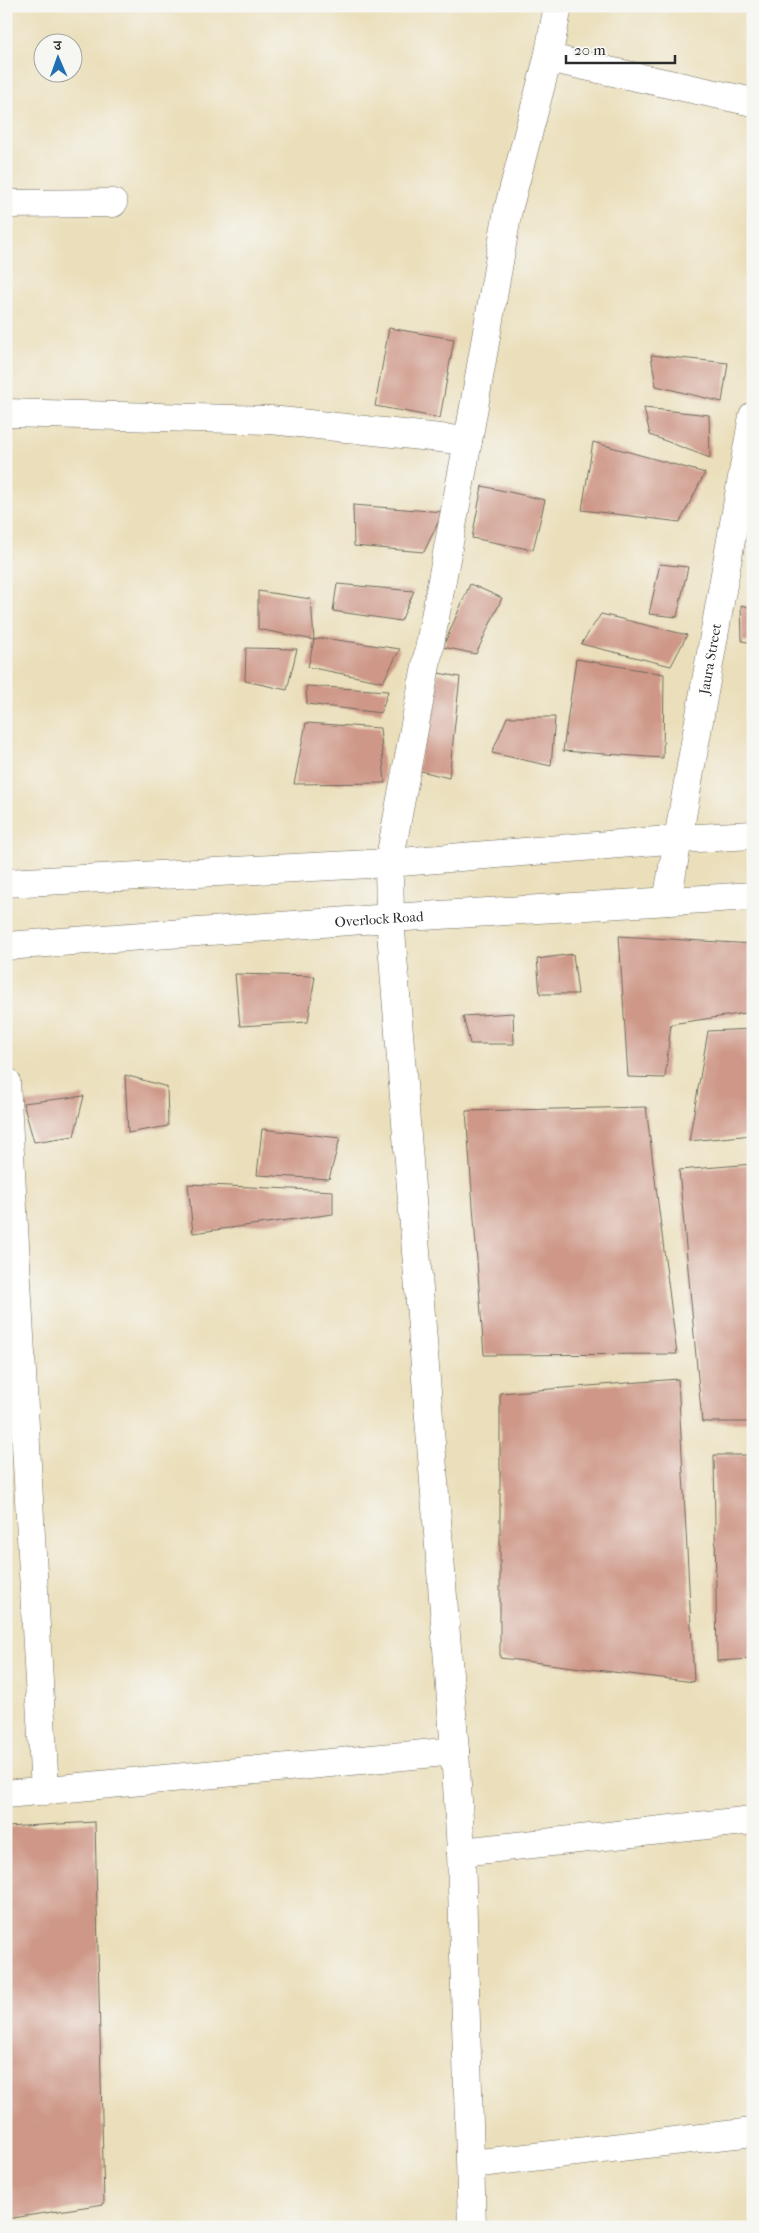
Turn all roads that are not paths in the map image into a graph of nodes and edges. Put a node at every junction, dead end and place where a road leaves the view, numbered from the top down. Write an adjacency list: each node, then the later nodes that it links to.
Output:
1 (558, 6): 2 (street)
2 (548, 58): 3 (street); 8 (street)
3 (753, 102)
4 (112, 202): 5 (street)
5 (6, 204)
6 (6, 413): 8 (street)
7 (753, 416): 10 (street, Jaura Street)
8 (468, 440): 11 (street)
9 (753, 835): 10 (street)
10 (680, 839): 11 (street); 14 (street, Jaura Street)
11 (390, 863): 12 (street); 15 (street)
12 (6, 883)
13 (753, 896): 14 (street, Overlock Road)
14 (667, 901): 15 (street, Overlock Road)
15 (390, 918): 16 (street, Overlock Road); 18 (street)
16 (6, 946)
17 (6, 1081): 19 (street)
18 (455, 1751): 19 (street); 22 (street)
19 (45, 1791): 20 (street)
20 (6, 1794)
21 (753, 1820): 22 (street)
22 (461, 1852): 24 (street)
23 (753, 2132): 24 (street)
24 (471, 2164): 25 (street)
25 (472, 2227)

